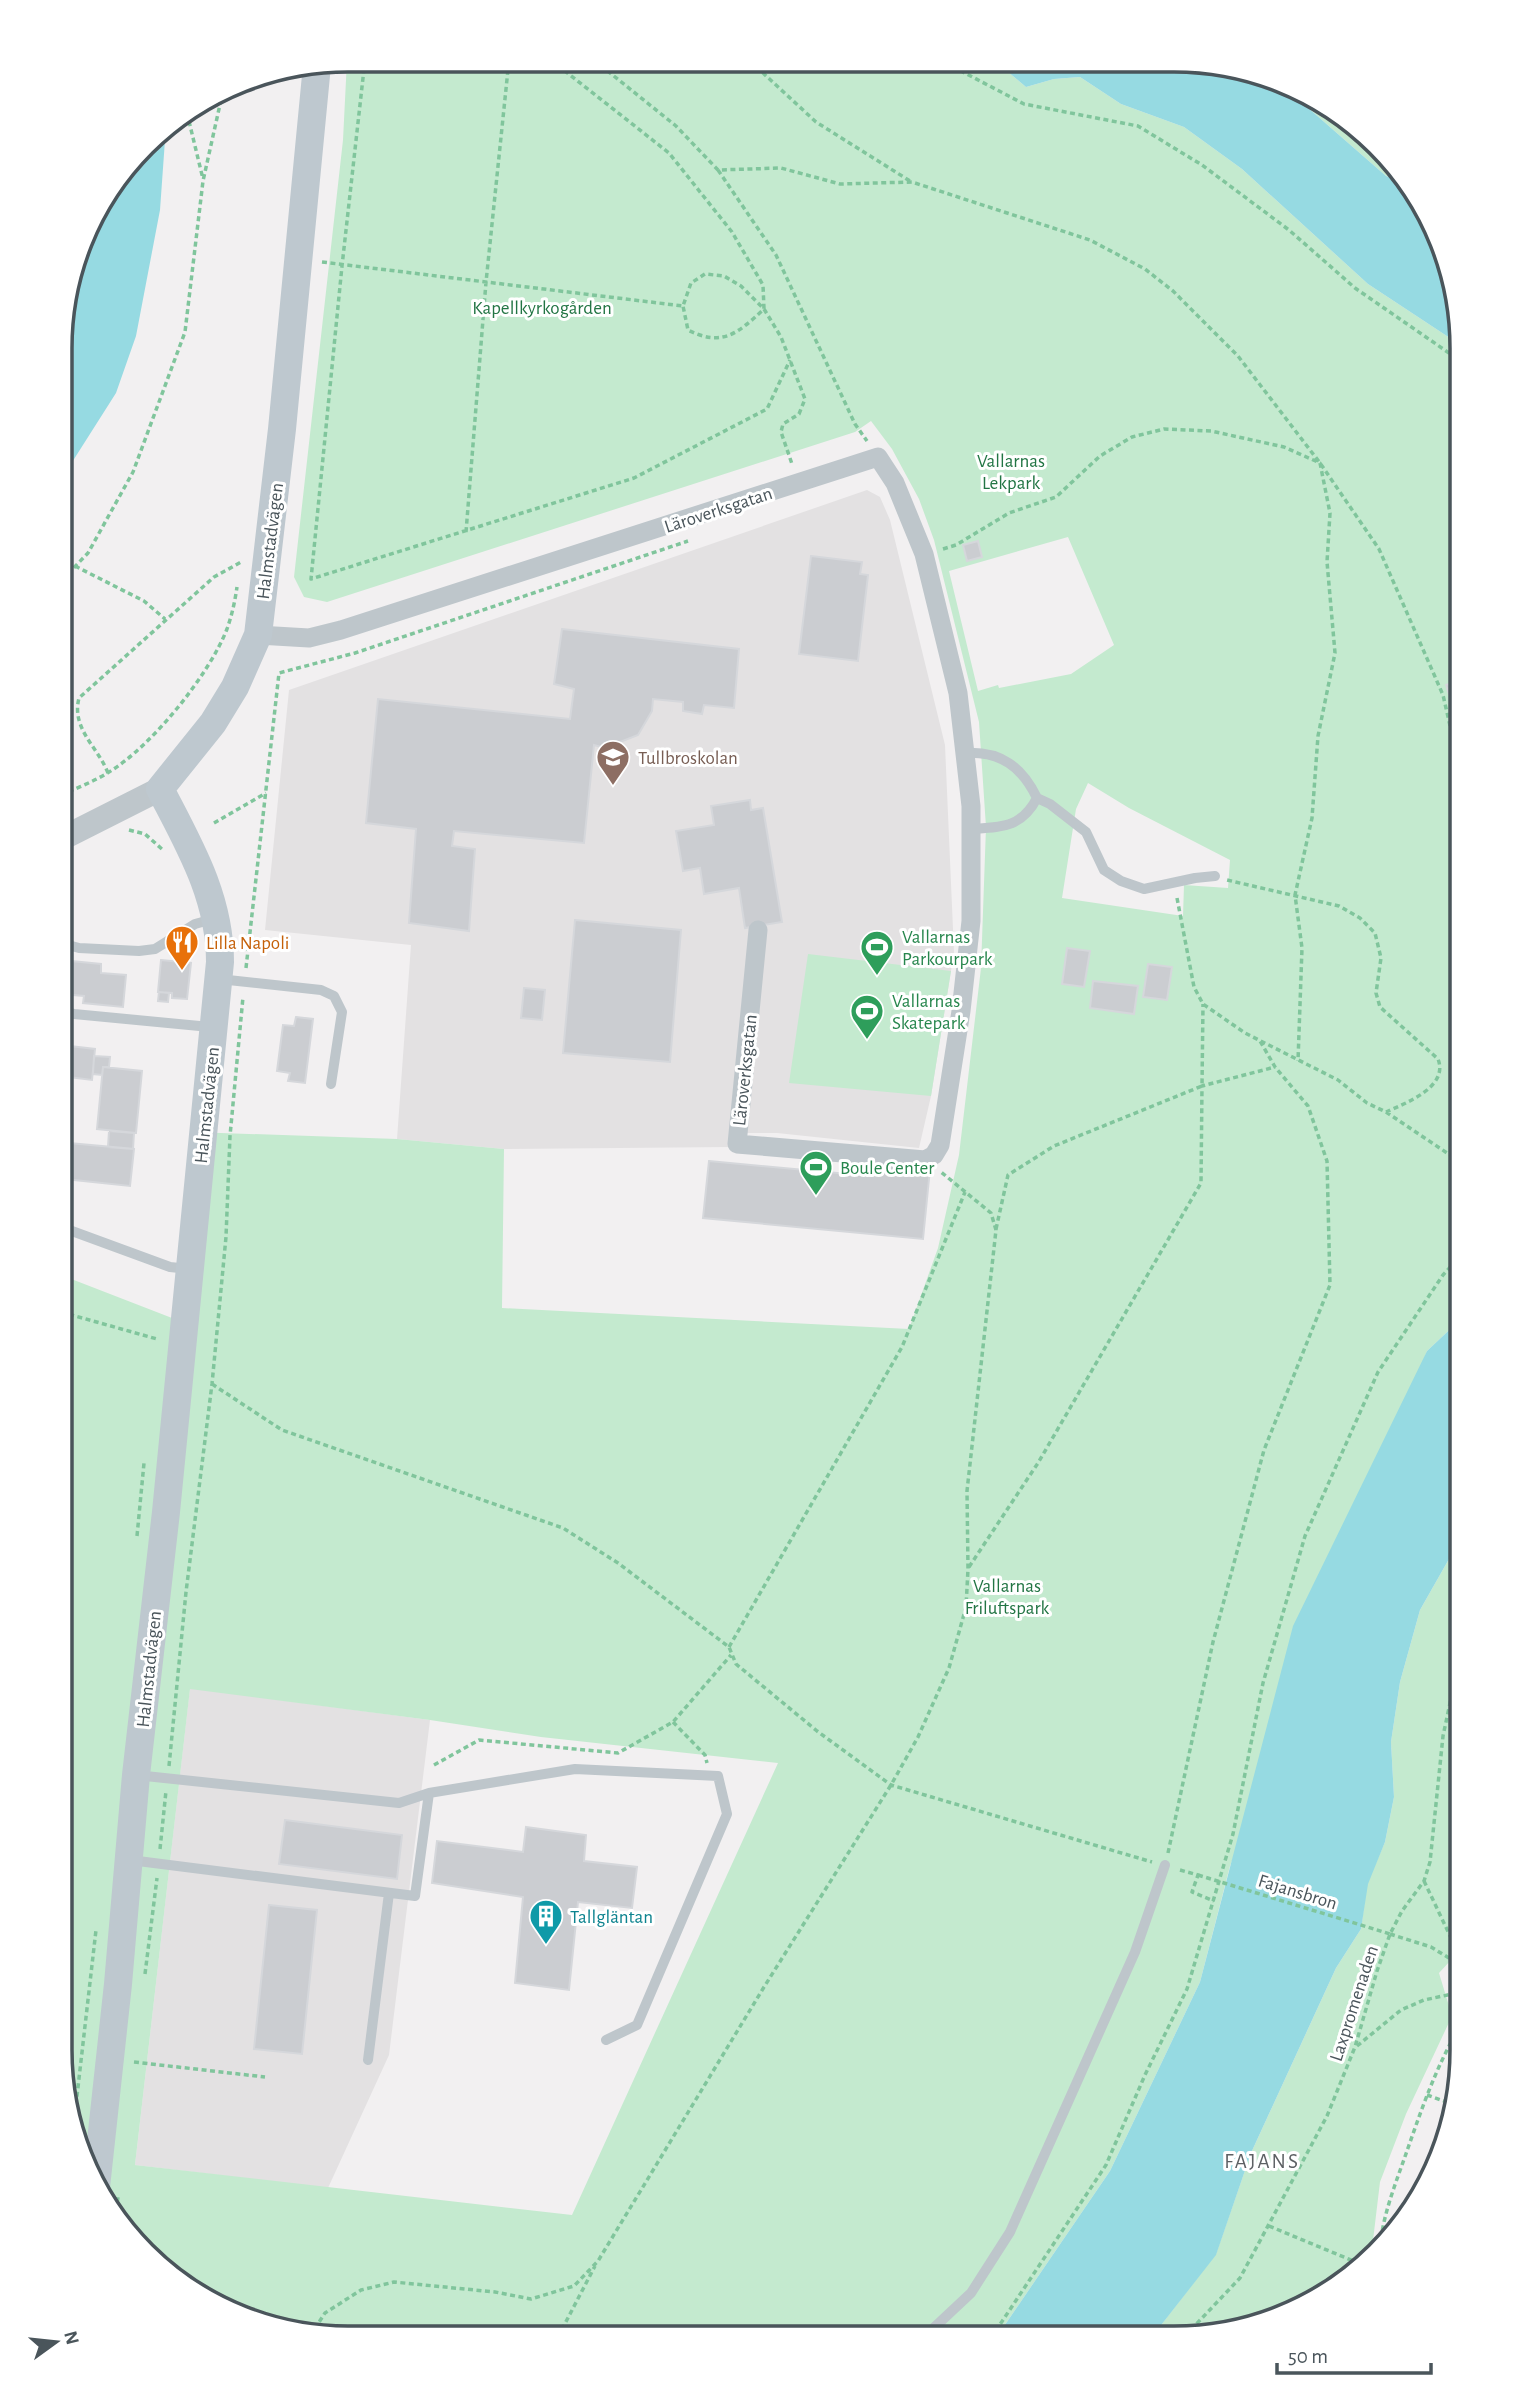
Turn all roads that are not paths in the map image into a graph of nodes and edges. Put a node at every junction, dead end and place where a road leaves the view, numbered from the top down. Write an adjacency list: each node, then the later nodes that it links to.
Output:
1 (316, 73): 2 (main road, Halmstadvägen)
2 (258, 635): 3 (street, Läroverksgatan); 4 (main road, Halmstadvägen)
3 (965, 753): 5 (lane); 6 (street)
4 (160, 789): 7 (street); 9 (main road, Halmstadvägen)
5 (1037, 798): 6 (lane); 8 (lane)
6 (973, 829): 10 (street, Läroverksgatan)
7 (72, 833)
8 (1215, 876)
9 (217, 918): 11 (lane); 12 (main road, Halmstadvägen)
10 (758, 930)
11 (72, 946)
12 (232, 981): 14 (main road, Halmstadvägen); 15 (lane)
13 (72, 1013): 14 (lane)
14 (214, 1027): 17 (main road, Halmstadvägen)
15 (331, 1084)
16 (72, 1231): 17 (lane)
17 (191, 1269): 18 (main road, Halmstadvägen)
18 (136, 1775): 19 (lane); 20 (main road, Halmstadvägen)
19 (429, 1793): 22 (lane); 23 (lane)
20 (129, 1860): 22 (lane); 25 (main road, Halmstadvägen)
21 (1165, 1866): 26 (lane)
22 (389, 1893): 24 (lane)
23 (606, 2040)
24 (368, 2060)
25 (107, 2185)
26 (936, 2326)

